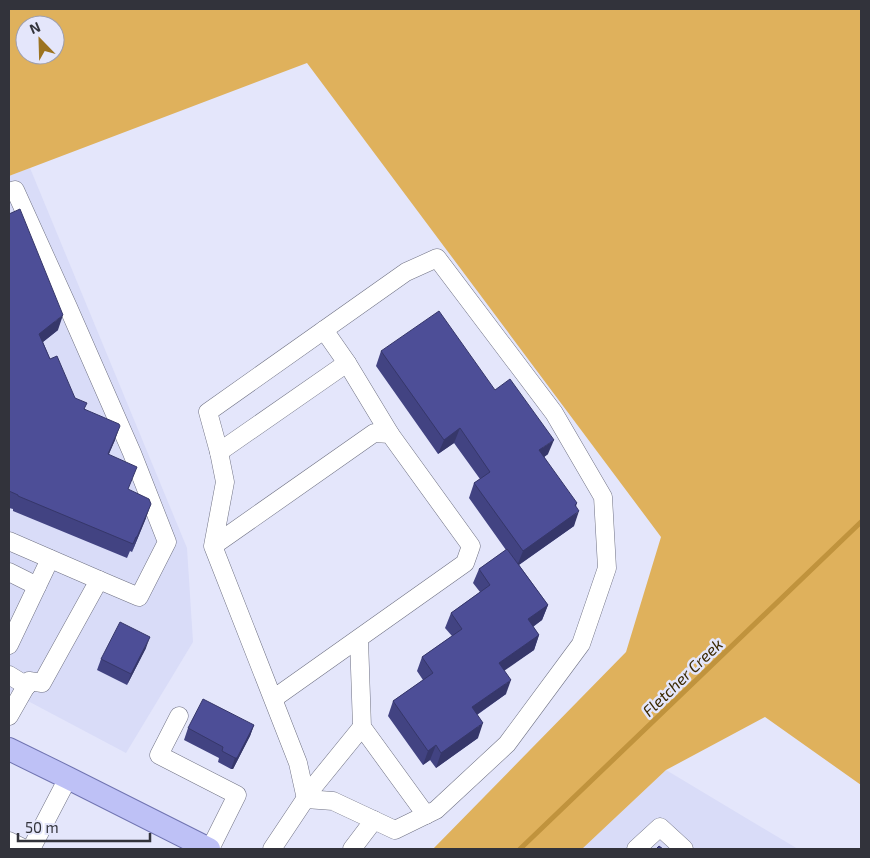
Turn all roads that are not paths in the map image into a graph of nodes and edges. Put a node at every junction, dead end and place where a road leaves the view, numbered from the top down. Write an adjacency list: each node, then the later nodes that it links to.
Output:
1 (9, 192): 10 (lane)
2 (324, 330): 3 (lane); 5 (lane); 23 (lane)
3 (346, 363): 4 (lane); 5 (lane)
4 (390, 434): 7 (lane); 12 (lane)
5 (219, 452): 7 (lane)
6 (9, 541): 8 (lane)
7 (214, 546): 16 (lane)
8 (50, 559): 10 (lane); 11 (lane)
9 (9, 572): 11 (lane)
10 (99, 580): 15 (lane)
11 (37, 586): 13 (lane)
12 (359, 639): 16 (lane); 19 (lane)
13 (9, 645)
14 (9, 675): 15 (lane)
15 (27, 686): 17 (lane)
16 (273, 699): 22 (lane)
17 (9, 716)
18 (179, 716): 27 (lane)
19 (362, 727): 22 (lane); 23 (lane)
20 (9, 749): 21 (main road)
21 (68, 778): 26 (lane); 27 (main road)
22 (306, 799): 24 (lane); 28 (lane)
23 (426, 815): 24 (lane)
24 (374, 820): 29 (lane)
25 (9, 841): 26 (lane)
26 (34, 848)
27 (209, 849)
28 (272, 849)
29 (352, 849)
30 (636, 849): 31 (lane)
31 (684, 849)

